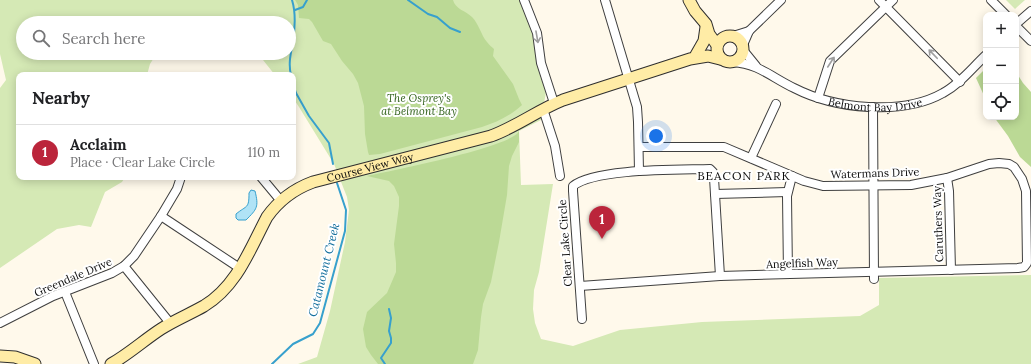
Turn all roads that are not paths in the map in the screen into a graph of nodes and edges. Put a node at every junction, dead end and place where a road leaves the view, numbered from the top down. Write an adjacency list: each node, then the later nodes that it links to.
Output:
1 (524, 0): 27 (street, one-way to 27)
2 (605, 0): 24 (street)
3 (689, 0): 12 (street, Belmont Bay Drive)
4 (781, 0): 14 (street)
5 (880, 0): 8 (street)
6 (893, 0): 8 (street)
7 (991, 0): 10 (street)
8 (886, 7): 25 (street, one-way to 8); 26 (street, one-way to 8)
9 (1031, 10): 11 (street)
10 (1003, 12)
11 (1019, 22)
12 (706, 24): 15 (street, Belmont Bay Drive); 17 (street, Belmont Bay Drive); 19 (street)
13 (1019, 28): 16 (street)
14 (749, 31): 15 (street); 18 (street)
15 (731, 36): 17 (street); 18 (street, Belmont Bay Drive)
16 (1031, 41)
17 (717, 46): 19 (street, Course View Way); 21 (street, Belmont Bay Drive)
18 (743, 48): 22 (street); 23 (street, Belmont Bay Drive)
19 (693, 57): 21 (street, Course View Way); 24 (street, Course View Way)
20 (983, 58): 25 (street, Belmont Bay Drive)
21 (720, 59): 22 (street, Belmont Bay Drive)
22 (733, 62): 23 (street, Belmont Bay Drive)
23 (756, 66): 26 (street, Belmont Bay Drive)
24 (629, 78): 27 (street, Course View Way); 31 (street)
25 (960, 82): 29 (street, Belmont Bay Drive)
26 (818, 98): 29 (street, Belmont Bay Drive)
27 (554, 103): 30 (street, Course View Way)
28 (776, 104): 32 (street)
29 (873, 107): 39 (street)
30 (543, 109): 34 (street); 42 (street, Course View Way)
31 (639, 147): 32 (street, Watermans Drive); 33 (street)
32 (751, 158): 35 (street, Watermans Drive)
33 (639, 171): 41 (street, Clear Lake Circle); 51 (street, Clear Lake Circle)
34 (560, 176)
35 (792, 176): 39 (street, Watermans Drive); 40 (street)
36 (947, 178): 39 (street, Watermans Drive); 45 (street, Watermans Drive); 47 (street, Caruthers Way)
37 (180, 180): 43 (street, Greendale Drive)
38 (264, 180): 42 (street)
39 (873, 186): 50 (street)
40 (787, 192): 41 (street); 48 (street)
41 (715, 194): 49 (street, Clear Lake Circle)
42 (281, 201): 46 (street, Course View Way)
43 (161, 216): 44 (street, Greendale Drive); 46 (street)
44 (124, 266): 52 (street, Greendale Drive); 55 (street)
45 (1025, 266): 47 (street, Angelfish Way)
46 (240, 269): 55 (street, Course View Way)
47 (951, 270): 50 (street, Angelfish Way)
48 (788, 274): 49 (street, Angelfish Way); 50 (street, Angelfish Way)
49 (720, 276): 51 (street, Angelfish Way)
50 (874, 276)
51 (580, 286): 53 (street, Clear Lake Circle)
52 (66, 292): 54 (street, Greendale Drive); 58 (street)
53 (582, 319)
54 (0, 323)
55 (170, 323): 59 (street, Course View Way)
56 (0, 356): 57 (street)
57 (35, 364)
58 (94, 364)
59 (111, 364)

